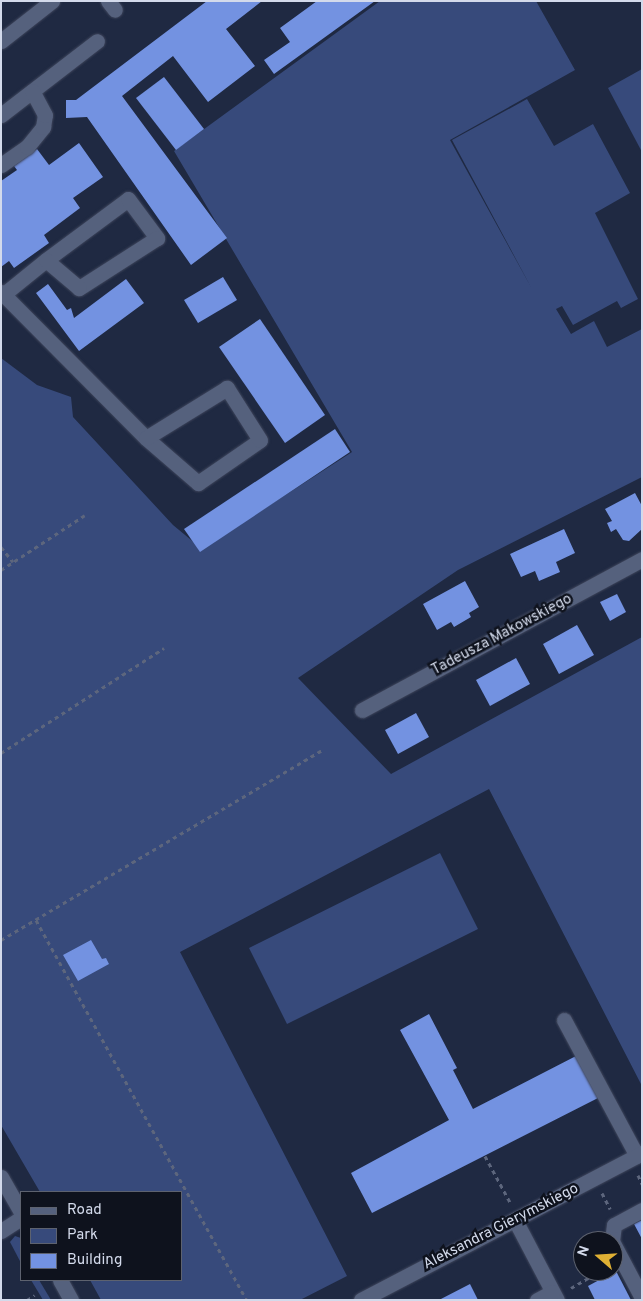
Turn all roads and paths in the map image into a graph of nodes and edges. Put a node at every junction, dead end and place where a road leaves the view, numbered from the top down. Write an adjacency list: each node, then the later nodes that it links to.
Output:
1 (52, 1): 2 (street)
2 (1, 41)
3 (97, 41): 4 (street)
4 (32, 91): 5 (street); 6 (street)
5 (1, 114)
6 (1, 165)
7 (46, 260): 7 (street); 8 (street)
8 (3, 293): 9 (street)
9 (146, 438): 9 (street)
10 (85, 515): 13 (path)
11 (1, 547): 13 (path)
12 (642, 559): 16 (street, Tadeusza Makowskiego)
13 (13, 562): 14 (path)
14 (1, 570)
15 (164, 648): 18 (path)
16 (362, 710)
17 (321, 751): 19 (path)
18 (1, 753)
19 (36, 920): 20 (path); 42 (path)
20 (1, 940)
21 (564, 1020): 22 (street)
22 (639, 1155): 31 (street, Aleksandra Gierymskiego)
23 (485, 1156): 27 (path)
24 (637, 1174): 26 (path)
25 (1, 1177): 28 (street)
26 (642, 1184)
27 (510, 1202)
28 (20, 1210)
29 (642, 1210): 33 (street)
30 (20, 1219): 32 (street)
31 (515, 1220): 37 (street); 43 (street, Aleksandra Gierymskiego)
32 (1, 1231)
33 (613, 1231)
34 (623, 1263): 39 (street)
35 (61, 1281): 41 (street)
36 (583, 1281): 37 (path)
37 (558, 1294): 44 (street)
38 (35, 1295): 40 (path)
39 (642, 1298)
40 (27, 1300)
41 (71, 1300)
42 (247, 1300)
43 (361, 1300)
44 (537, 1300)

